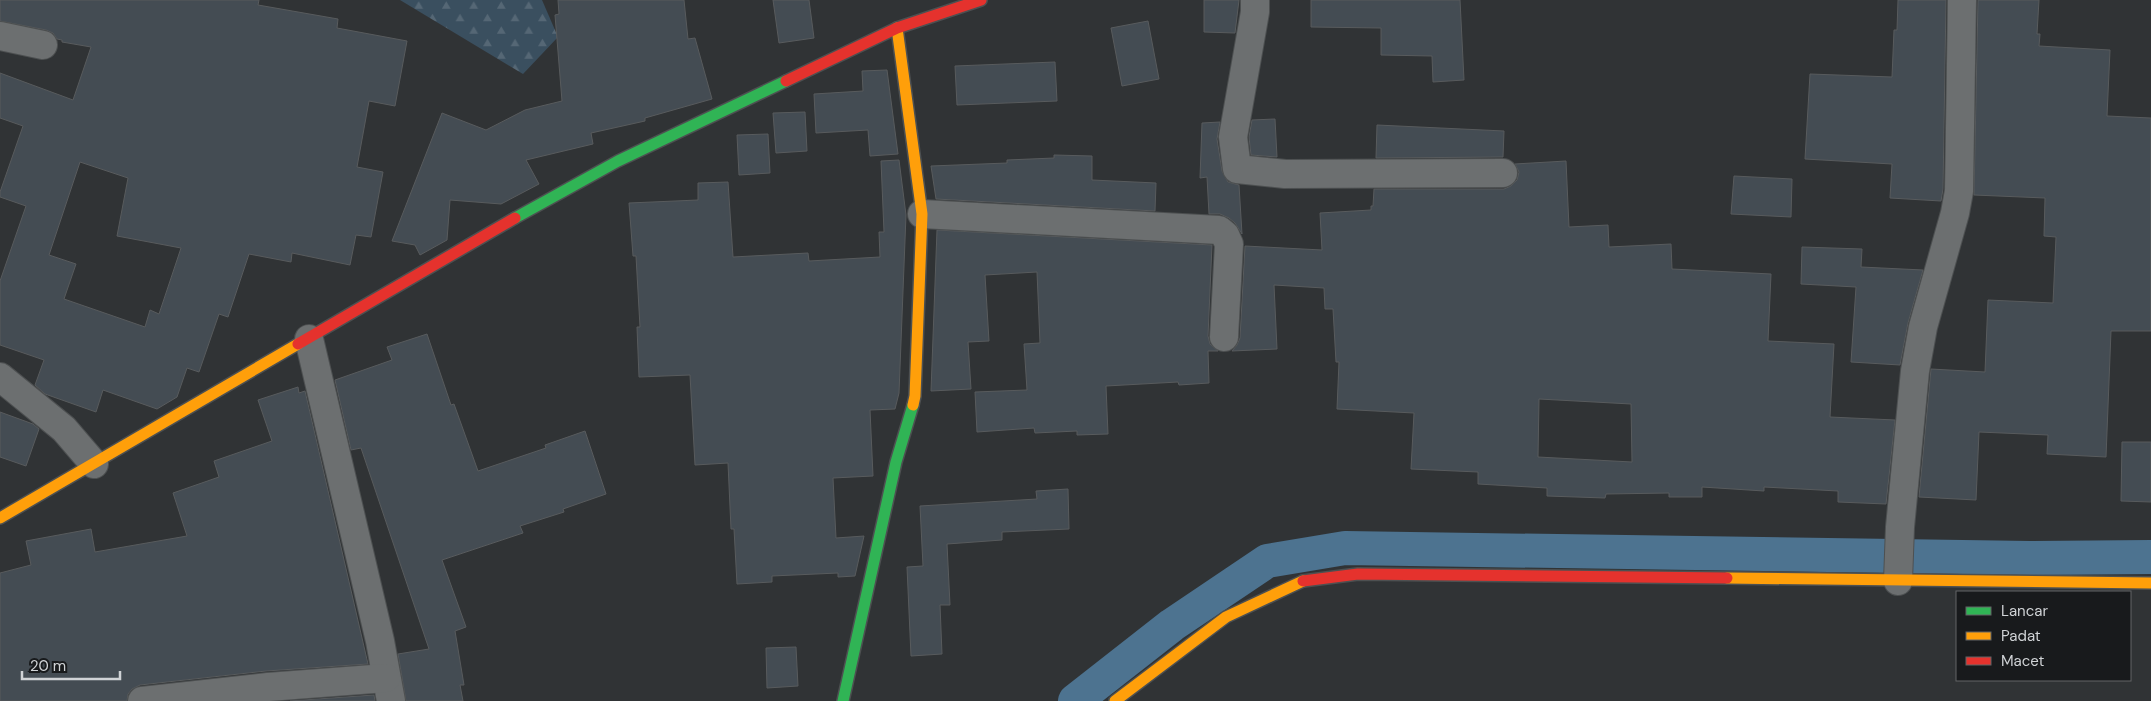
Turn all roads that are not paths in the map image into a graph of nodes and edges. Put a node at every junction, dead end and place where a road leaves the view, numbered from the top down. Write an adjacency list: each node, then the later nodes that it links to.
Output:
1 (981, 0): 4 (street)
2 (1255, 0): 7 (street)
3 (1962, 0): 14 (street)
4 (897, 28): 8 (street); 10 (street)
5 (0, 36): 6 (street)
6 (43, 45)
7 (1503, 173)
8 (922, 214): 9 (street); 18 (street)
9 (1224, 338)
10 (308, 339): 12 (street); 16 (street)
11 (0, 376): 12 (street)
12 (94, 464): 13 (street)
13 (0, 518)
14 (1899, 575): 15 (street); 19 (street)
15 (2151, 583)
16 (389, 689): 17 (street)
17 (142, 701)
18 (843, 701)
19 (1115, 701)

